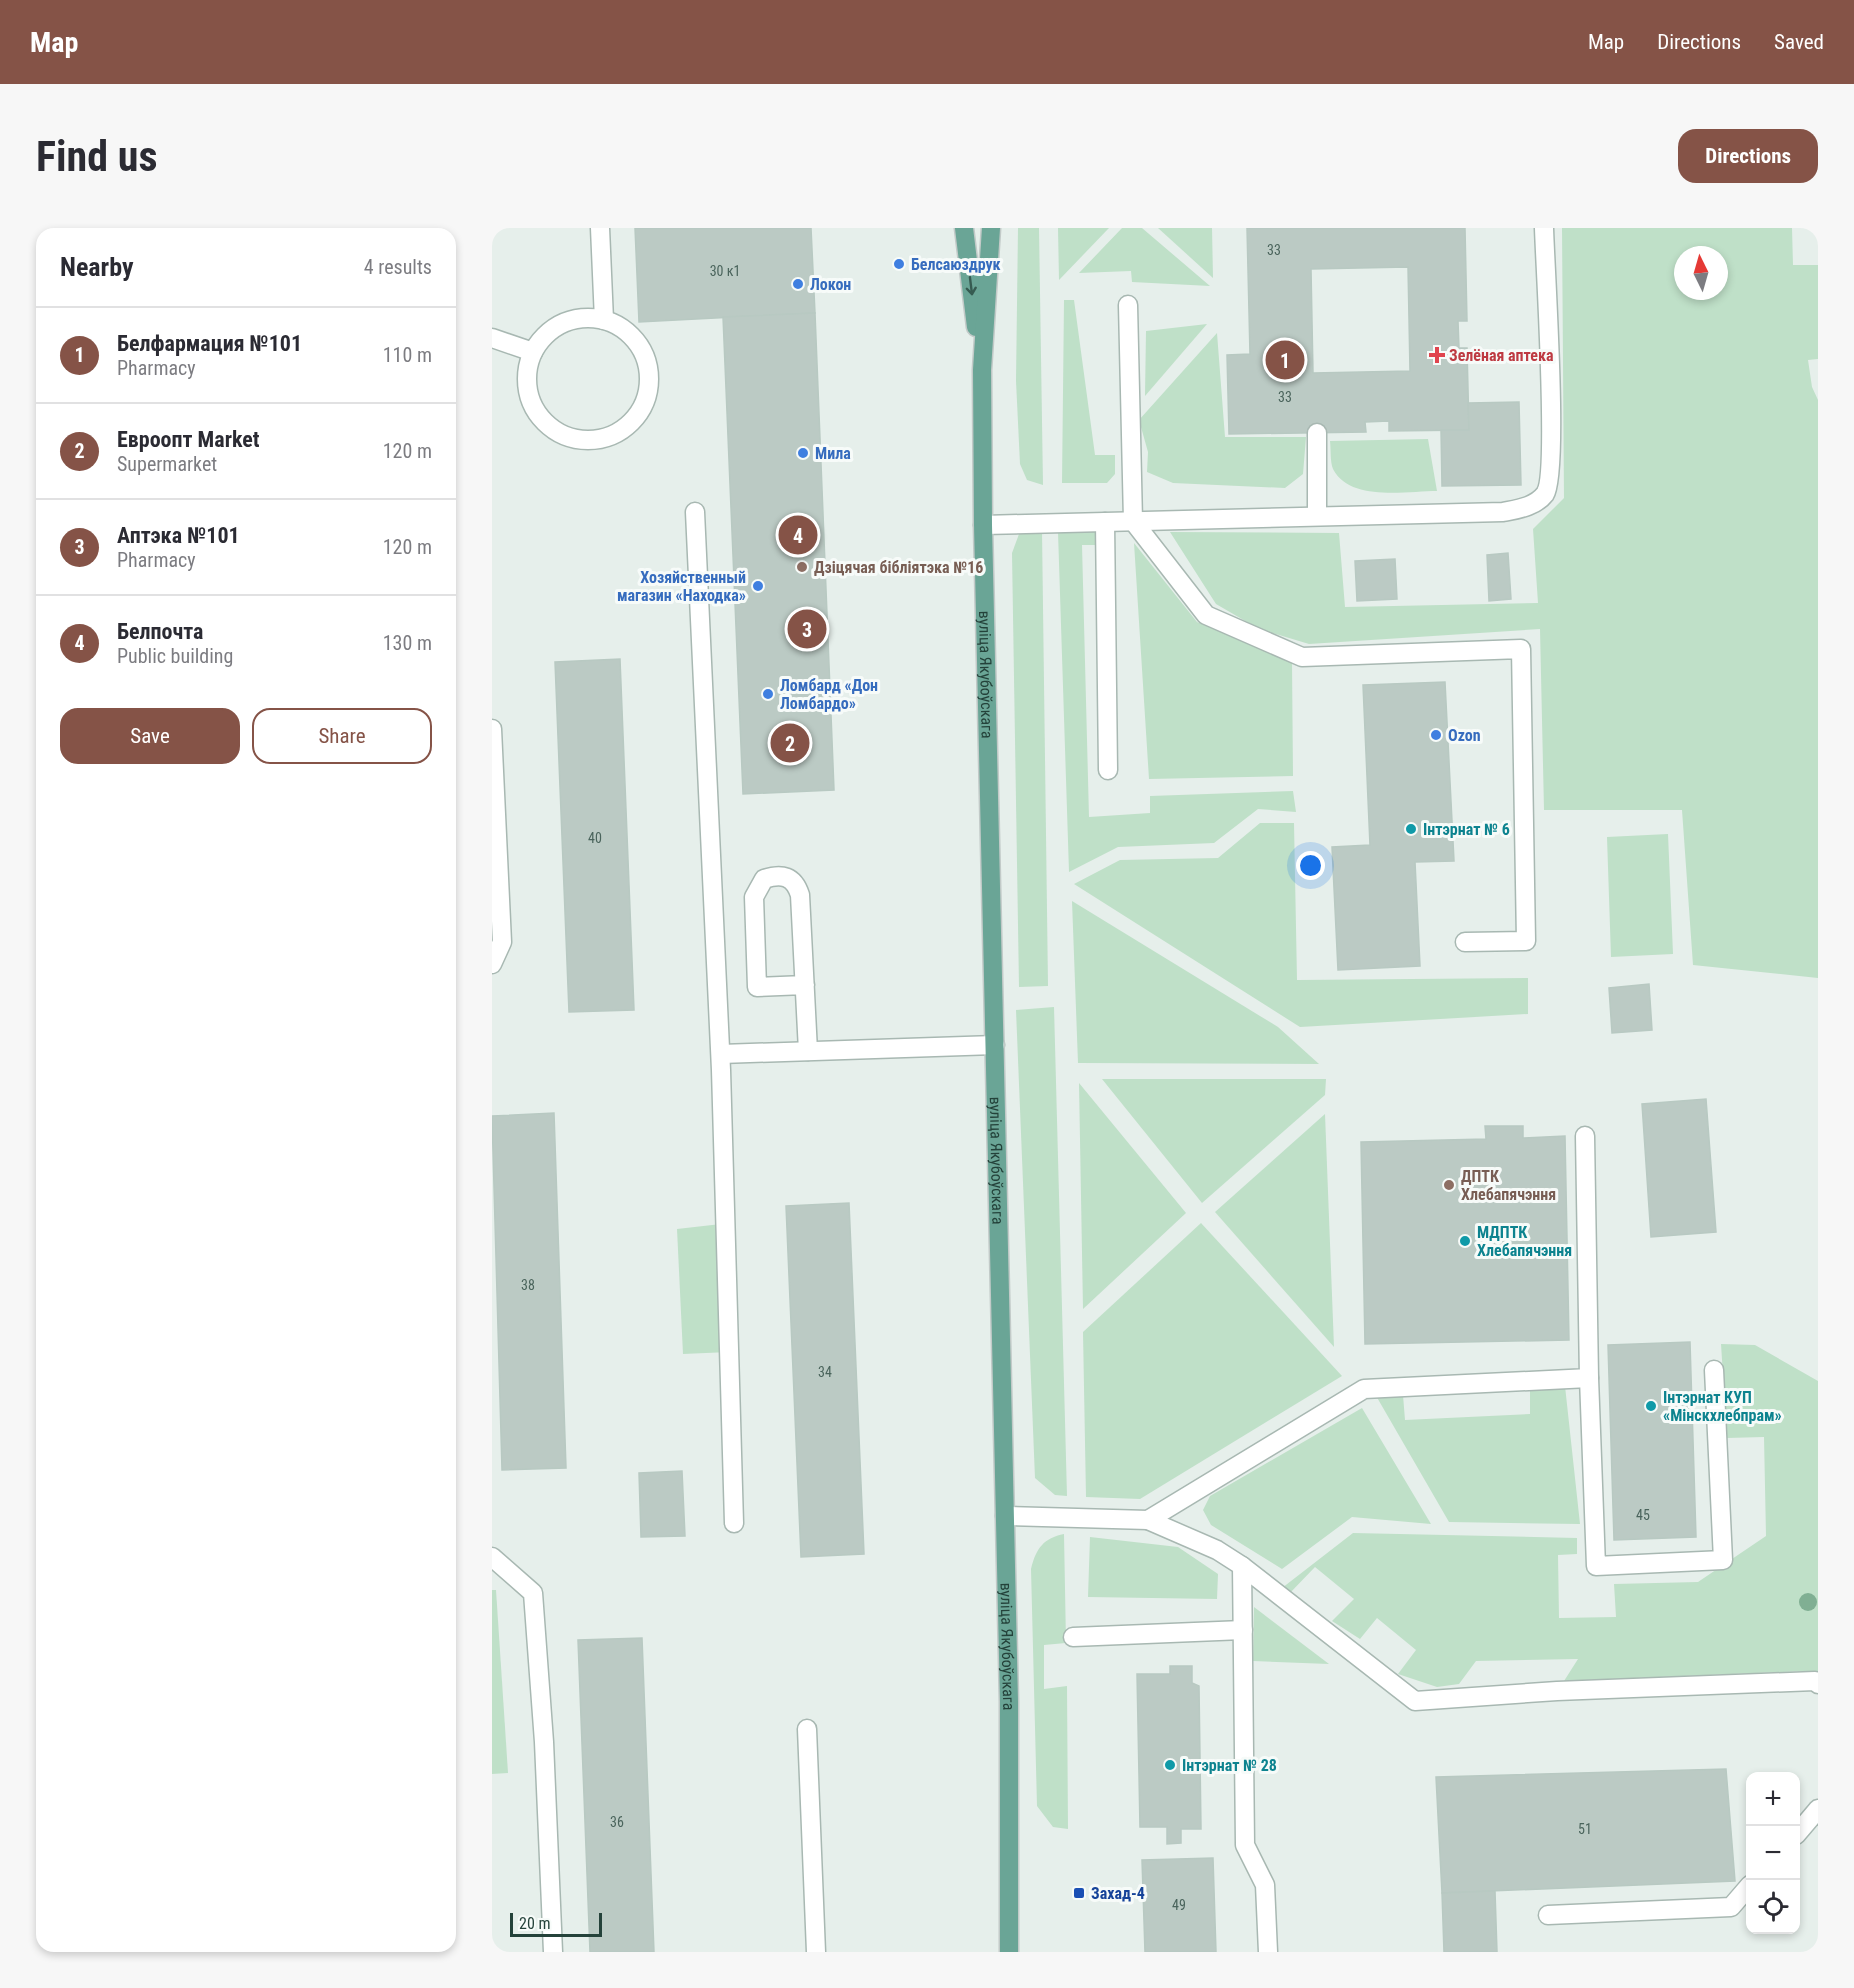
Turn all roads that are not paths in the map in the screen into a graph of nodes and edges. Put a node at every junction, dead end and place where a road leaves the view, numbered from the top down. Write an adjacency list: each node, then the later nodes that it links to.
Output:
1 (600, 228): 6 (lane)
2 (964, 228): 9 (main road, вуліца Якубоўскага, one-way to 9)
3 (991, 228): 9 (main road, вуліца Якубоўскага)
4 (1544, 228): 12 (lane)
5 (1128, 305): 13 (lane)
6 (604, 320): 8 (lane); 8 (lane)
7 (492, 338): 8 (lane)
8 (533, 352)
9 (981, 370): 15 (main road, вуліца Якубоўскага)
10 (1317, 433): 12 (lane)
11 (695, 512): 23 (lane)
12 (1317, 516): 13 (lane)
13 (1133, 521): 14 (lane); 18 (lane)
14 (1105, 522): 15 (lane); 17 (lane)
15 (983, 525): 21 (main road, вуліца Якубоўскага)
16 (492, 729): 19 (lane)
17 (1108, 770)
18 (1465, 942)
19 (492, 964)
20 (805, 985): 20 (lane); 22 (lane)
21 (995, 1045): 22 (lane); 27 (main road, вуліца Якубоўскага)
22 (808, 1051): 23 (lane)
23 (721, 1054): 29 (lane)
24 (1586, 1136): 26 (lane)
25 (1714, 1370): 26 (lane)
26 (1589, 1378): 28 (lane)
27 (1005, 1516): 28 (lane); 42 (main road, вуліца Якубоўскага)
28 (1148, 1520): 31 (lane)
29 (734, 1522)
30 (492, 1557): 40 (lane)
31 (1242, 1566): 32 (lane); 34 (lane)
32 (1243, 1630): 33 (lane); 43 (lane)
33 (1073, 1637)
34 (1818, 1684)
35 (807, 1729): 41 (lane)
36 (1818, 1809): 37 (lane)
37 (1800, 1829)
38 (1746, 1890): 39 (lane)
39 (1548, 1915)
40 (553, 1952)
41 (816, 1952)
42 (1010, 1952)
43 (1268, 1952)

